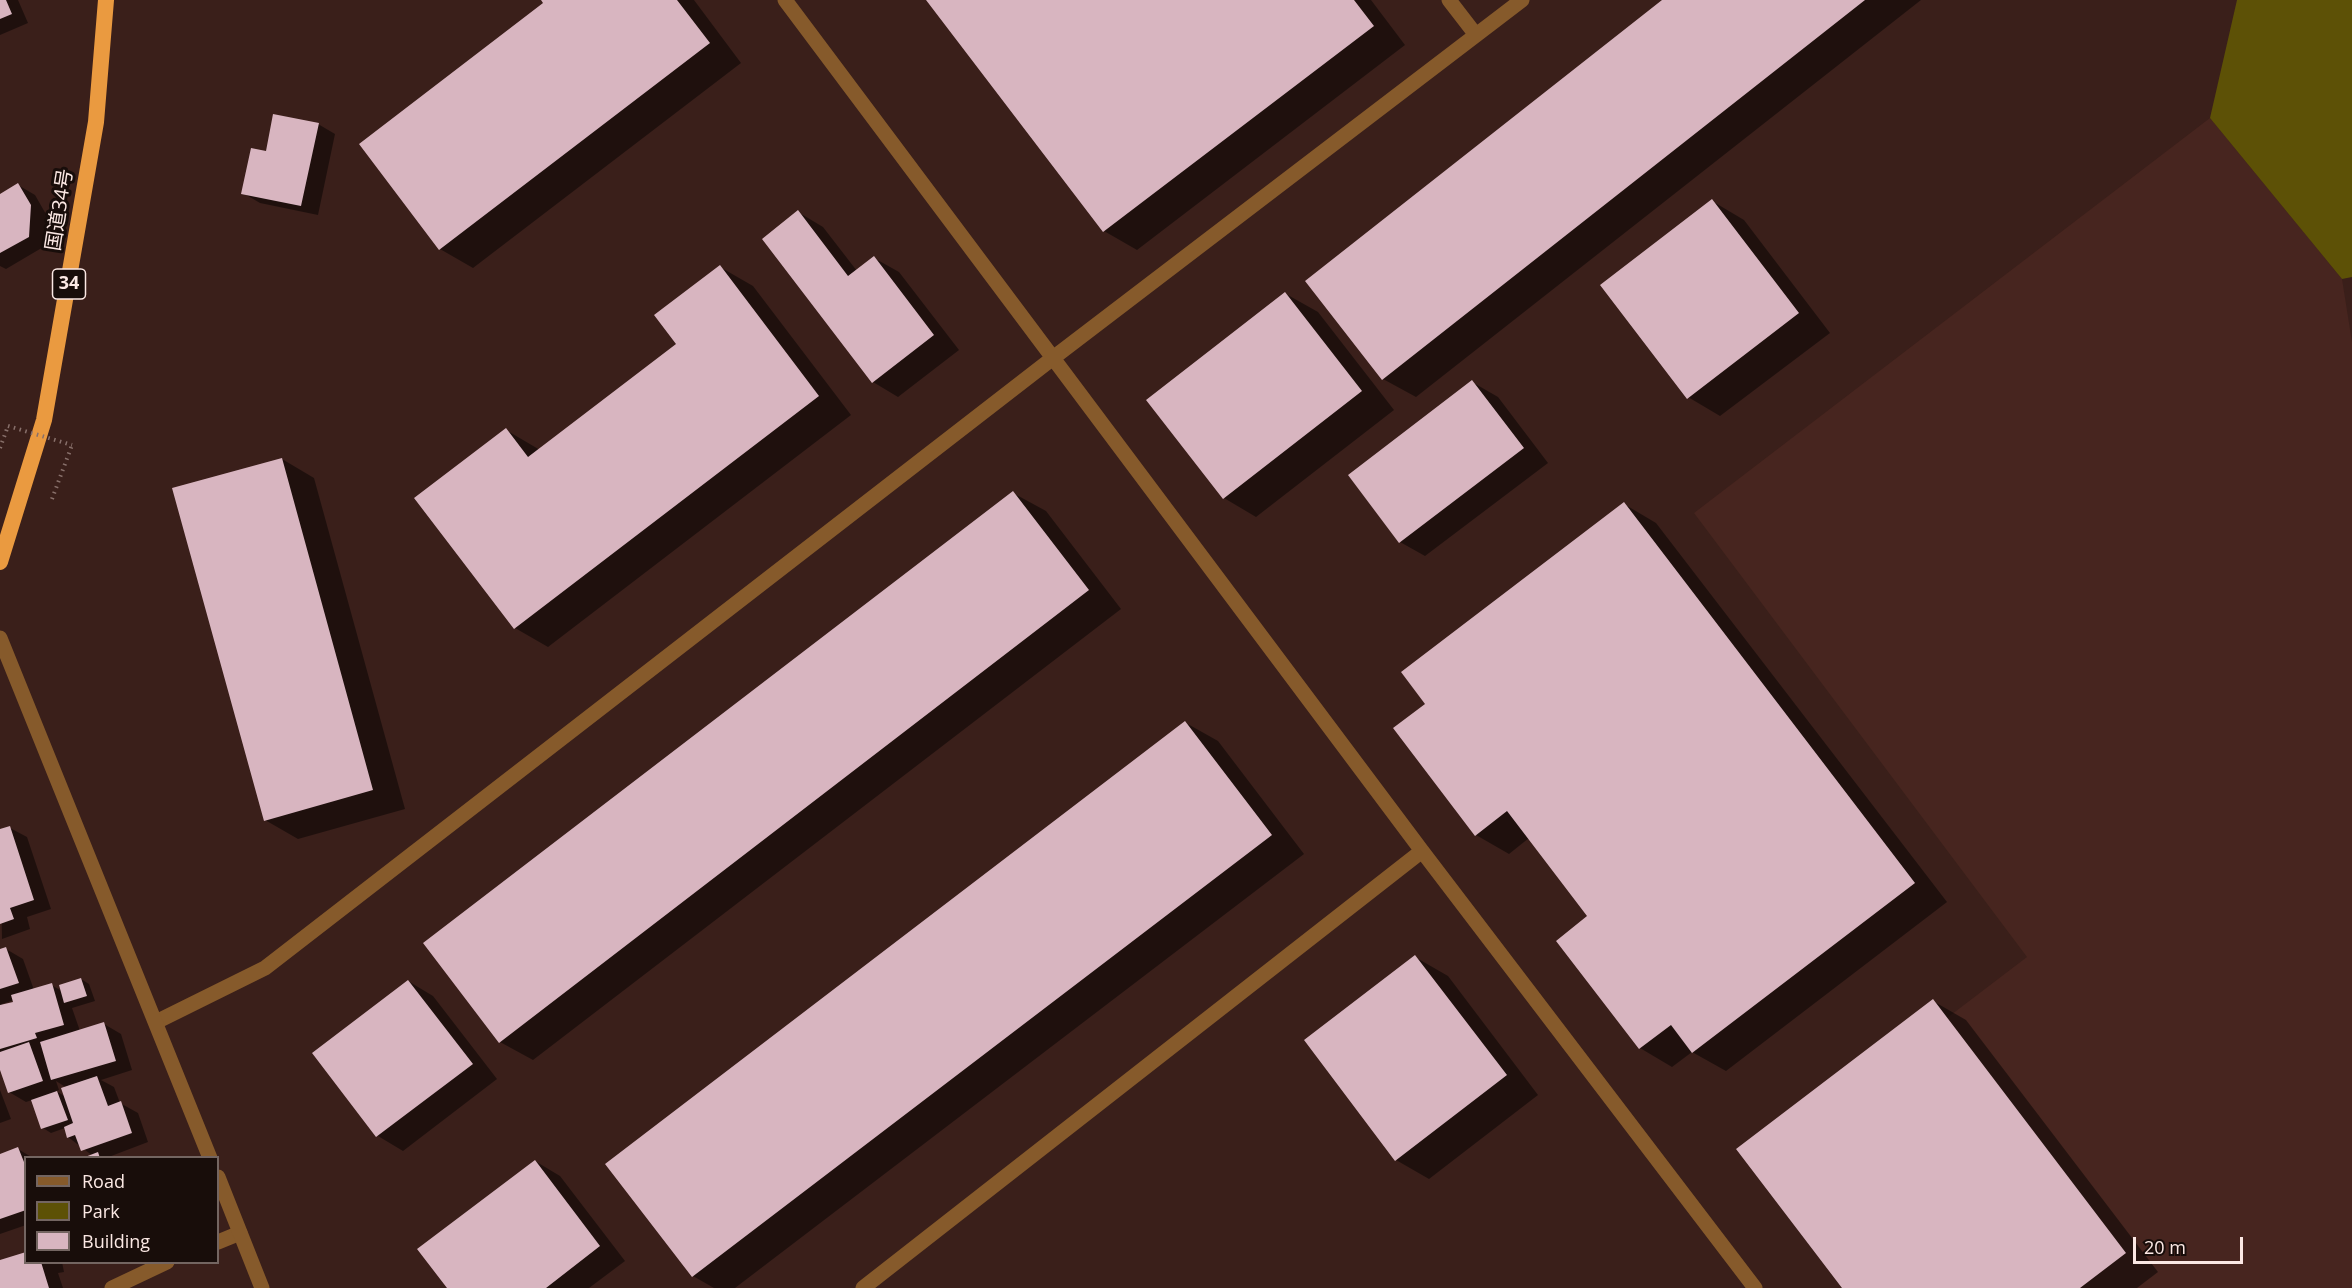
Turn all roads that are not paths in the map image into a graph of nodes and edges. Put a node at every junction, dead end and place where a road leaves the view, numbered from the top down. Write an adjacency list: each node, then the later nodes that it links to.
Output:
1 (106, 0): 7 (highway, 国道34号 / 34)
2 (785, 0): 6 (street)
3 (1449, 0): 5 (street)
4 (1522, 0): 5 (street)
5 (1476, 35): 6 (street)
6 (1053, 358): 9 (street); 10 (street)
7 (0, 562)
8 (0, 638): 10 (street)
9 (1422, 851): 18 (street); 19 (street)
10 (156, 1022): 11 (street)
11 (209, 1156)
12 (219, 1180): 13 (street)
13 (240, 1233): 14 (street); 17 (street)
14 (219, 1242)
15 (165, 1264): 16 (street)
16 (112, 1288)
17 (262, 1288)
18 (863, 1288)
19 (1755, 1288)

